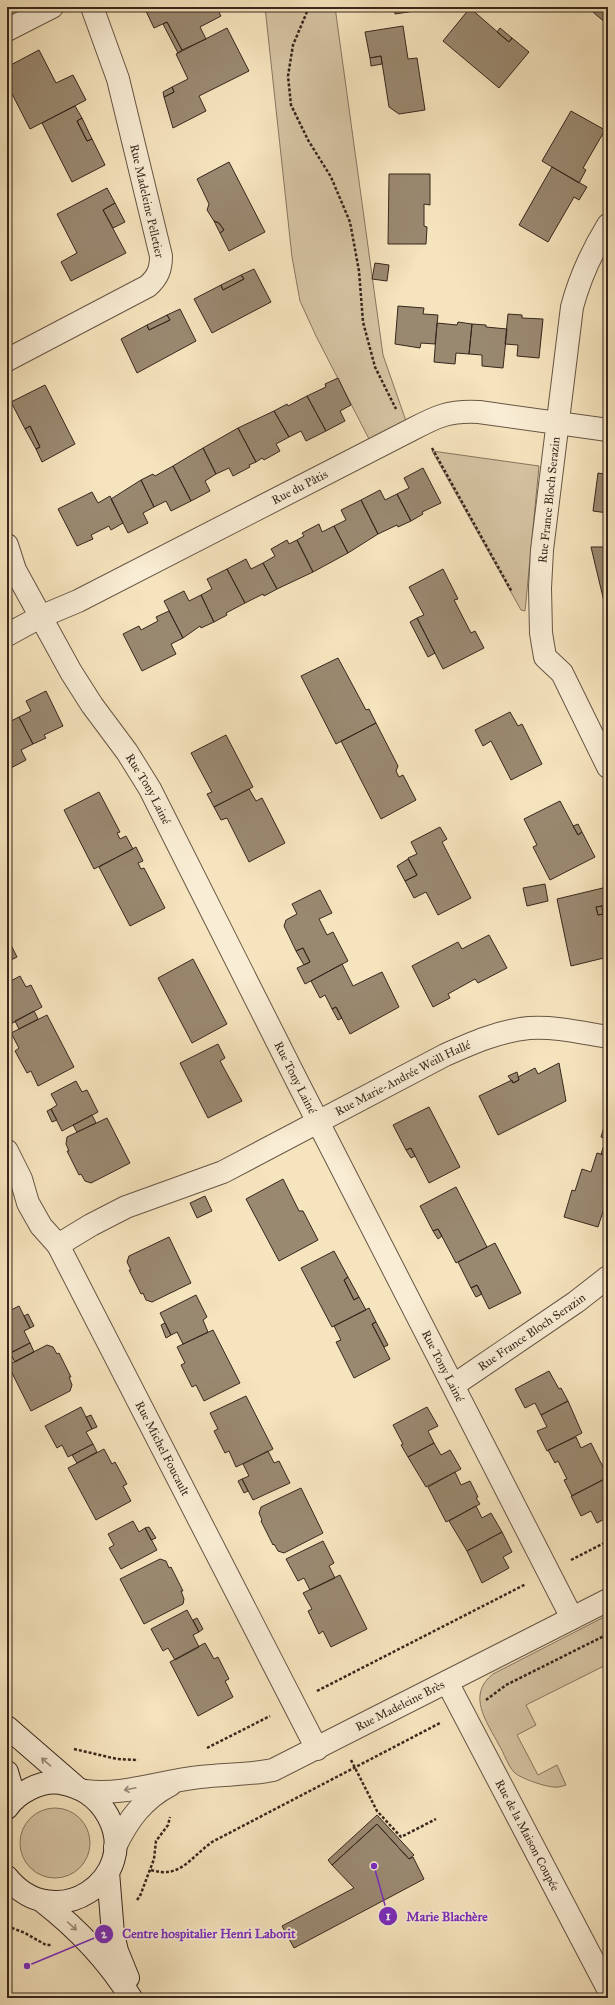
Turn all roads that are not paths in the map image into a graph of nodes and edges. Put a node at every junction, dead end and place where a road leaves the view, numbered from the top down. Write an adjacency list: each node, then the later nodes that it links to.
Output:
1 (52, 7): 3 (street)
2 (92, 7): 5 (street, Rue Madeleine Pelletier)
3 (7, 30)
4 (608, 225): 6 (street, Rue France Bloch Serazin)
5 (7, 360)
6 (558, 423): 7 (street, Rue du Pâtis); 9 (street, Rue du Pâtis); 11 (street, Rue France Bloch Serazin)
7 (608, 430)
8 (7, 545): 9 (street, Rue Tony Lainé)
9 (40, 618): 10 (street, Rue du Pâtis); 13 (street, Rue Tony Lainé)
10 (7, 635)
11 (608, 767)
12 (608, 1037): 13 (street, Rue Marie-Andrée Weill Hallé)
13 (318, 1122): 15 (street, Rue Marie-Andrée Weill Hallé); 17 (street, Rue Tony Lainé)
14 (7, 1151): 15 (street, Rue Michel Foucault)
15 (58, 1245): 22 (street, Rue Michel Foucault)
16 (608, 1276): 17 (street, Rue France Bloch Serazin)
17 (454, 1385): 19 (street, Rue Tony Lainé)
18 (608, 1600): 19 (street, Rue Madeleine Brès)
19 (572, 1618): 20 (street, Rue Madeleine Brès)
20 (447, 1682): 22 (street, Rue Madeleine Brès); 31 (street, Rue de la Maison Coupée)
21 (7, 1727): 25 (street, one-way to 21)
22 (317, 1749): 24 (street, Rue Madeleine Brès)
23 (7, 1772): 26 (street)
24 (182, 1780): 25 (street, Rue Madeleine Brès, one-way to 25); 27 (street, Rue Madeleine Brès)
25 (81, 1789): 26 (street, Rue Madeleine Brès); 27 (street)
26 (11, 1803)
27 (115, 1847): 28 (street)
28 (108, 1872): 30 (street); 33 (street)
29 (10, 1884): 30 (street)
30 (42, 1901): 32 (street, one-way to 32)
31 (608, 1989)
32 (131, 1998)
33 (136, 1998)

